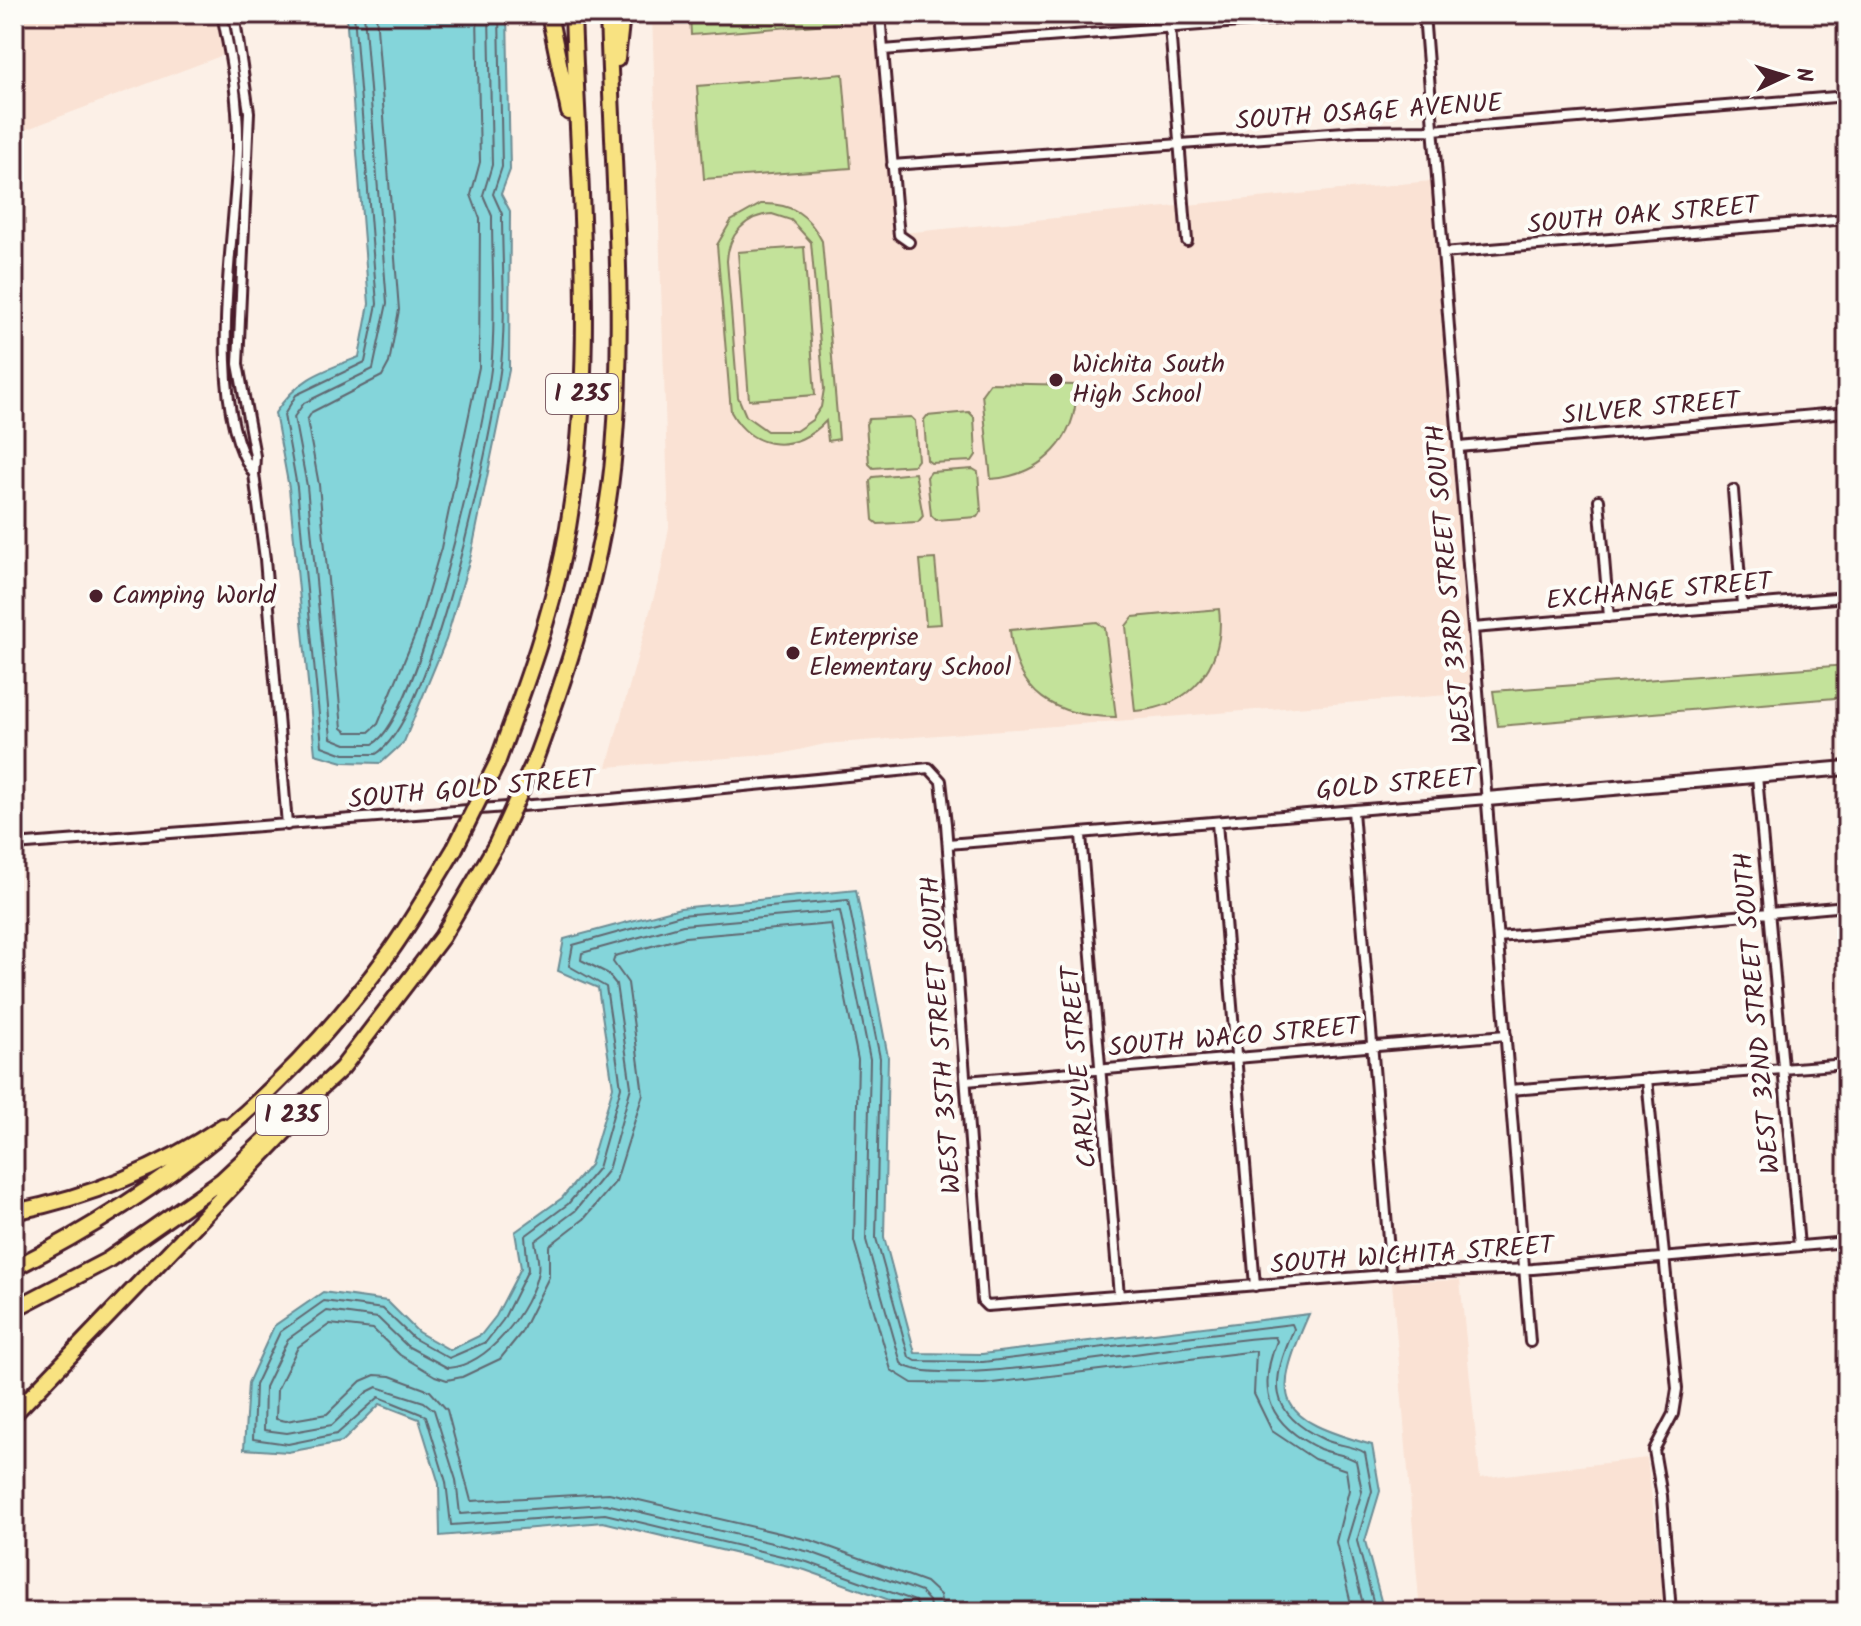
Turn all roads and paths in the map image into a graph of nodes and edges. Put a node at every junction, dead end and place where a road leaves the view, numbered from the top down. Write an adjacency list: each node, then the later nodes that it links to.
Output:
1 (222, 14): 25 (street)
2 (234, 14): 25 (street)
3 (549, 14): 17 (highway)
4 (573, 14): 17 (highway, I 235)
5 (608, 14): 14 (highway, I 235)
6 (622, 14): 14 (highway)
7 (880, 14): 12 (street)
8 (1169, 14): 11 (street)
9 (1340, 14): 11 (street)
10 (1424, 14): 15 (street, WEST 33RD STREET SOUTH)
11 (1169, 28): 12 (street); 16 (street)
12 (883, 50): 18 (street)
13 (1847, 96): 15 (street, SOUTH OSAGE AVENUE)
14 (611, 111): 53 (highway, I 235, bridge)
15 (1433, 130): 16 (street, SOUTH OSAGE AVENUE); 22 (street, WEST 33RD STREET SOUTH)
16 (1177, 146): 18 (street, SOUTH OSAGE AVENUE); 20 (street)
17 (578, 155): 55 (highway, I 235, bridge)
18 (892, 165): 21 (street)
19 (1847, 219): 22 (street, SOUTH OAK STREET)
20 (1187, 241)
21 (909, 242)
22 (1443, 253): 24 (street, WEST 33RD STREET SOUTH)
23 (1847, 412): 24 (street, SILVER STREET)
24 (1459, 447): 31 (street, WEST 33RD STREET SOUTH)
25 (254, 474): 38 (street)
26 (1733, 490): 29 (street)
27 (1599, 500): 30 (street)
28 (1847, 597): 29 (street, EXCHANGE STREET)
29 (1742, 605): 30 (street, EXCHANGE STREET)
30 (1609, 617): 31 (street, EXCHANGE STREET)
31 (1473, 628): 35 (street, WEST 33RD STREET SOUTH)
32 (1847, 768): 34 (street, GOLD STREET)
33 (932, 770): 38 (street, SOUTH GOLD STREET); 40 (street, WEST 35TH STREET SOUTH)
34 (1757, 776): 35 (street, GOLD STREET); 43 (street, WEST 32ND STREET SOUTH)
35 (1487, 799): 36 (street, GOLD STREET); 44 (street, WEST 33RD STREET SOUTH)
36 (1353, 811): 37 (street, GOLD STREET); 46 (street)
37 (1217, 823): 39 (street, GOLD STREET); 47 (street)
38 (287, 825): 41 (street, SOUTH GOLD STREET)
39 (1081, 835): 40 (street, GOLD STREET); 49 (street, CARLYLE STREET)
40 (948, 844): 52 (street, WEST 35TH STREET SOUTH)
41 (14, 845)
42 (1847, 906): 43 (street)
43 (1768, 913): 44 (street); 50 (street, WEST 32ND STREET SOUTH)
44 (1498, 937): 45 (street, WEST 33RD STREET SOUTH)
45 (1506, 1035): 46 (street, SOUTH WACO STREET); 54 (street, WEST 33RD STREET SOUTH)
46 (1372, 1046): 47 (street, SOUTH WACO STREET); 62 (street)
47 (1236, 1058): 49 (street, SOUTH WACO STREET); 63 (street)
48 (1847, 1064): 50 (street)
49 (1100, 1069): 52 (street, SOUTH WACO STREET); 64 (street, CARLYLE STREET)
50 (1783, 1069): 51 (street); 58 (street, WEST 32ND STREET SOUTH)
51 (1647, 1079): 54 (street); 59 (street)
52 (966, 1081): 65 (street, WEST 35TH STREET SOUTH)
53 (321, 1088): 66 (highway, I 235); 68 (highway)
54 (1510, 1090): 61 (street, WEST 33RD STREET SOUTH)
55 (256, 1102): 56 (highway); 60 (highway, I 235)
56 (14, 1212)
57 (1847, 1242): 58 (street, SOUTH WICHITA STREET)
58 (1799, 1246): 59 (street, SOUTH WICHITA STREET)
59 (1664, 1259): 61 (street, SOUTH WICHITA STREET); 69 (street)
60 (14, 1268)
61 (1524, 1269): 62 (street, SOUTH WICHITA STREET); 67 (street, WEST 33RD STREET SOUTH)
62 (1391, 1275): 63 (street, SOUTH WICHITA STREET)
63 (1255, 1286): 64 (street, SOUTH WICHITA STREET)
64 (1119, 1296): 65 (street, SOUTH WICHITA STREET)
65 (982, 1301)
66 (14, 1309)
67 (1530, 1342)
68 (14, 1414)
69 (1671, 1612)

